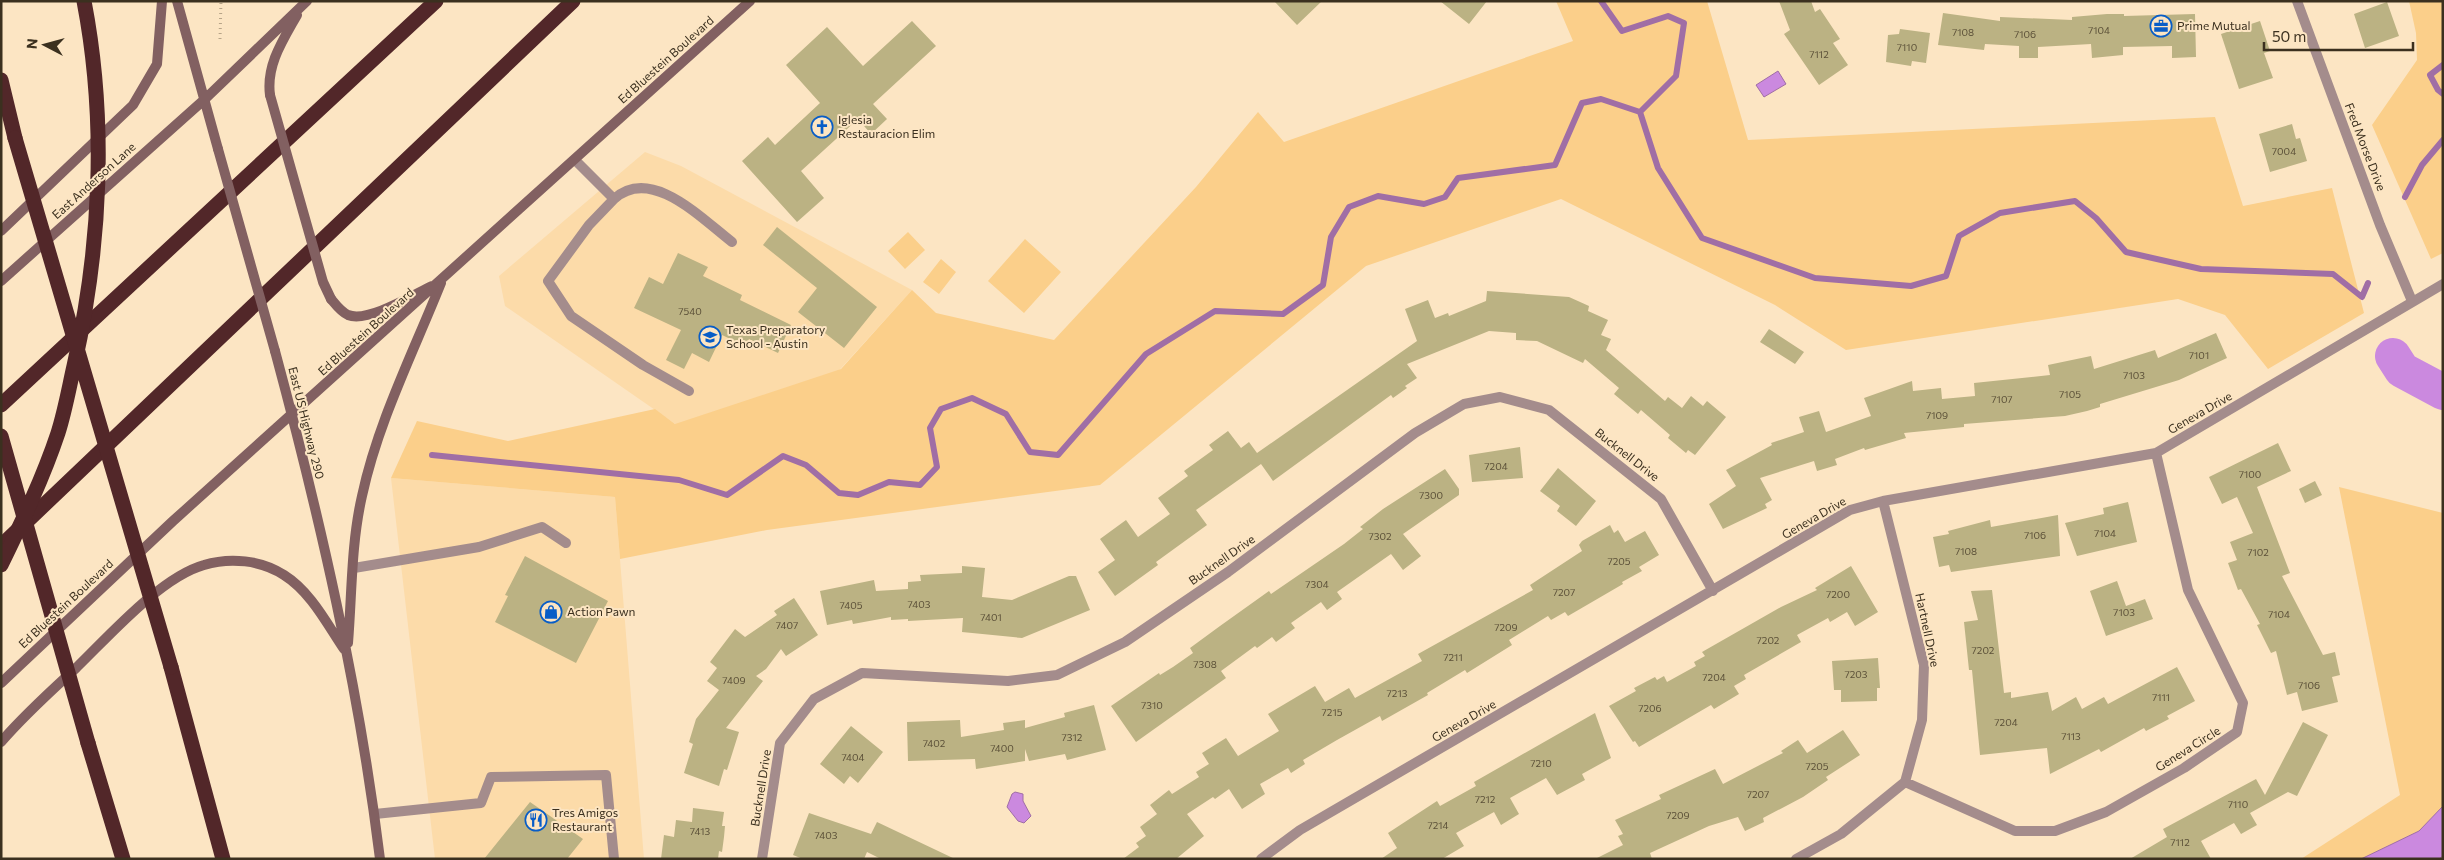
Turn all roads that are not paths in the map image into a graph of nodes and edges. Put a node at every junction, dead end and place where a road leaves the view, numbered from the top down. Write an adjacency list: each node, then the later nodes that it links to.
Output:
1 (84, 1): 27 (highway, bridge)
2 (162, 1): 13 (main road)
3 (177, 1): 10 (main road, East US Highway 290)
4 (436, 1): 20 (highway)
5 (573, 1): 26 (highway)
6 (750, 1): 11 (main road, Ed Bluestein Boulevard)
7 (2297, 1): 18 (street, Fred Morse Drive)
8 (304, 4): 10 (main road); 16 (main road, bridge)
9 (1, 80): 36 (highway, bridge)
10 (205, 99): 15 (main road, East Anderson Lane); 21 (main road, East US Highway 290, bridge)
11 (576, 160): 12 (street); 16 (main road, Ed Bluestein Boulevard)
12 (614, 199): 14 (street); 19 (street)
13 (1, 231)
14 (732, 242)
15 (1, 281)
16 (442, 281): 21 (main road, Ed Bluestein Boulevard); 28 (main road)
17 (2443, 284): 18 (street, Geneva Drive)
18 (2412, 301): 23 (street, Geneva Drive)
19 (689, 392)
20 (1, 405)
21 (292, 414): 30 (main road, East US Highway 290); 31 (main road, Ed Bluestein Boulevard)
22 (1, 436): 35 (highway, bridge)
23 (2156, 453): 24 (street, Geneva Drive); 33 (street, Geneva Circle)
24 (1883, 501): 29 (street, Geneva Drive); 33 (street, Hartnell Drive)
25 (566, 543): 28 (street)
26 (1, 546)
27 (1, 565)
28 (354, 568): 30 (main road)
29 (1713, 591): 39 (street, Bucknell Drive); 40 (street, Geneva Drive)
30 (347, 654): 32 (main road); 34 (main road, East US Highway 290)
31 (1, 683)
32 (1, 742)
33 (1905, 782): 41 (street)
34 (374, 814): 37 (main road, East US Highway 290); 38 (street)
35 (123, 859)
36 (223, 859)
37 (380, 859)
38 (614, 859)
39 (762, 859)
40 (1261, 859)
41 (1796, 859)

